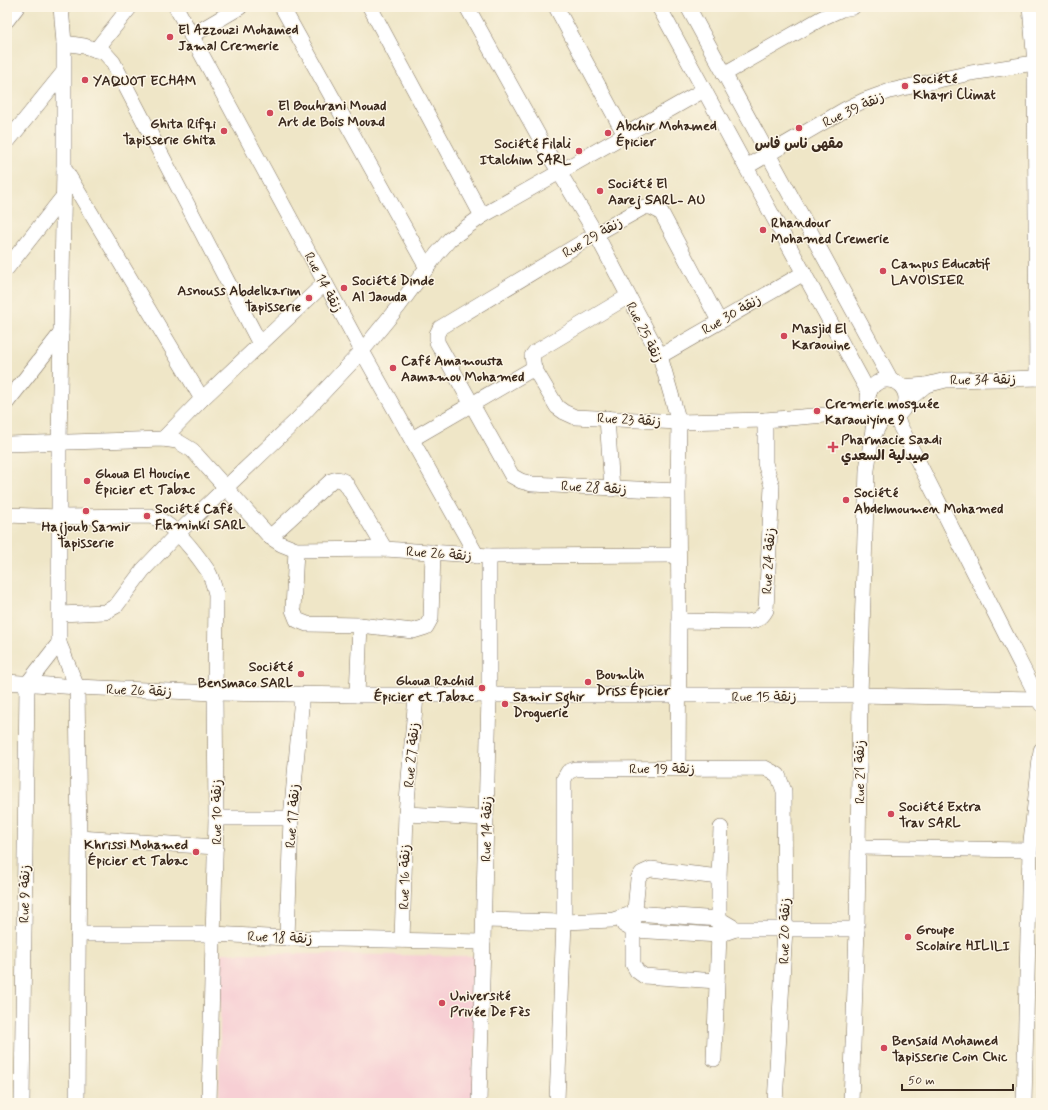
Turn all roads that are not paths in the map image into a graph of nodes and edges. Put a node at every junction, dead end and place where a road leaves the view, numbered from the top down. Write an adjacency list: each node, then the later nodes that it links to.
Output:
1 (17, 7): 14 (street)
2 (61, 7): 16 (street)
3 (130, 7): 17 (street)
4 (176, 7): 15 (street, Rue 14 زنقة)
5 (240, 7): 15 (street)
6 (282, 7): 33 (street)
7 (370, 7): 30 (street)
8 (467, 7): 28 (street, Rue 25 زنقة)
9 (556, 7): 23 (street)
10 (659, 7): 21 (street)
11 (688, 7): 20 (street)
12 (853, 7): 20 (street)
13 (1030, 7): 18 (street)
14 (7, 20)
15 (191, 36): 35 (street, Rue 14 زنقة)
16 (64, 43): 17 (street); 19 (street)
17 (96, 50): 39 (street)
18 (1038, 63): 25 (street, Rue 39 زنقة); 43 (street)
19 (63, 73): 22 (street); 27 (street)
20 (724, 74): 25 (street)
21 (704, 90): 23 (street); 26 (street)
22 (12, 124): 24 (street)
23 (625, 135): 28 (street)
24 (7, 142)
25 (768, 154): 26 (street, Rue 39 زنقة); 44 (street)
26 (746, 167): 34 (street)
27 (64, 168): 29 (street); 47 (street)
28 (560, 173): 30 (street); 31 (street, Rue 25 زنقة)
29 (63, 197): 32 (street); 38 (street)
30 (482, 216): 33 (street)
31 (596, 234): 36 (street, Rue 25 زنقة); 37 (street, Rue 29 زنقة); 50 (street, Rue 29 زنقة)
32 (7, 268)
33 (426, 268): 40 (street)
34 (804, 273): 37 (street, Rue 30 زنقة); 46 (street)
35 (325, 283): 39 (street); 40 (street, Rue 14 زنقة)
36 (627, 297): 41 (street, Rue 25 زنقة); 42 (street)
37 (719, 321): 41 (street, Rue 30 زنقة)
38 (61, 333): 48 (street); 57 (street)
39 (260, 344): 47 (street)
40 (362, 351): 56 (street, Rue 14 زنقة); 59 (street)
41 (660, 356): 54 (street, Rue 25 زنقة)
42 (534, 368): 50 (street); 52 (street, Rue 23 زنقة)
43 (1039, 378): 45 (street, Rue 34 زنقة)
44 (896, 384): 45 (street, Rue 34 زنقة); 46 (street); 49 (street)
45 (926, 385): 49 (street)
46 (869, 393): 51 (street)
47 (202, 399): 55 (street)
48 (7, 402)
49 (906, 402): 51 (street)
50 (472, 403): 56 (street); 60 (street, Rue 28 زنقة)
51 (882, 414): 53 (street, Rue 23 زنقة); 75 (street); 82 (street, Rue 21 زنقة)
52 (607, 418): 54 (street, Rue 23 زنقة); 60 (street)
53 (765, 420): 54 (street, Rue 23 زنقة); 72 (street, Rue 24 زنقة)
54 (679, 422): 61 (street, Rue 25 زنقة)
55 (163, 439): 57 (street, Rue 26 زنقة); 59 (street, Rue 26 زنقة)
56 (412, 439): 70 (street, Rue 14 زنقة)
57 (59, 443): 58 (street, Rue 26 زنقة); 63 (street)
58 (7, 444)
59 (226, 488): 64 (street); 65 (street, Rue 26 زنقة)
60 (612, 489): 61 (street, Rue 28 زنقة)
61 (678, 491): 69 (street, Rue 25 زنقة)
62 (7, 515): 63 (street, Rue 10 زنقة)
63 (59, 517): 64 (street, Rue 10 زنقة); 71 (street)
64 (178, 533): 71 (street); 79 (street, Rue 10 زنقة)
65 (270, 537): 66 (street); 67 (street, Rue 26 زنقة)
66 (385, 549): 67 (street, Rue 26 زنقة); 68 (street, Rue 26 زنقة)
67 (296, 550): 73 (street)
68 (433, 552): 70 (street, Rue 26 زنقة); 73 (street)
69 (678, 555): 70 (street, Rue 26 زنقة); 72 (street, Rue 25 زنقة)
70 (483, 556): 84 (street, Rue 14 زنقة)
71 (60, 614): 74 (street)
72 (679, 620): 85 (street, Rue 25 زنقة)
73 (360, 625): 81 (street)
74 (59, 643): 77 (street); 78 (street)
75 (1035, 680): 86 (street)
76 (7, 682): 77 (street)
77 (27, 684): 78 (street); 117 (street, Rue 9 زنقة)
78 (77, 687): 79 (street, Rue 26 زنقة); 95 (street)
79 (215, 692): 80 (street, Rue 26 زنقة); 91 (street, Rue 10 زنقة)
80 (301, 694): 81 (street, Rue 26 زنقة); 92 (street, Rue 17 زنقة)
81 (357, 695): 83 (street, Rue 26 زنقة)
82 (860, 695): 85 (street, Rue 15 زنقة); 86 (street, Rue 15 زنقة); 96 (street, Rue 21 زنقة)
83 (416, 696): 84 (street, Rue 26 زنقة); 90 (street, Rue 27 زنقة)
84 (490, 696): 85 (street, Rue 15 زنقة); 93 (street, Rue 14 زنقة)
85 (679, 696): 88 (street)
86 (1039, 702)
87 (1041, 750): 98 (street)
88 (678, 768): 89 (street, Rue 19 زنقة); 104 (street, Rue 19 زنقة)
89 (765, 768): 105 (street, Rue 20 زنقة)
90 (406, 814): 93 (street); 113 (street, Rue 16 زنقة)
91 (216, 818): 92 (street); 97 (street, Rue 10 زنقة)
92 (291, 818): 112 (street, Rue 17 زنقة)
93 (486, 818): 102 (street, Rue 14 زنقة)
94 (720, 828): 99 (street)
95 (79, 838): 97 (street); 109 (street)
96 (859, 847): 98 (street); 107 (street, Rue 21 زنقة)
97 (216, 848): 110 (street, Rue 10 زنقة)
98 (1030, 850): 124 (street)
99 (719, 877): 100 (street); 101 (street)
100 (634, 913): 101 (street); 103 (street); 108 (street)
101 (719, 919): 106 (street); 111 (street)
102 (484, 920): 104 (street); 114 (street, Rue 14 زنقة)
103 (613, 920): 104 (street); 108 (street)
104 (564, 922): 121 (street)
105 (785, 928): 106 (street); 107 (street); 122 (street, Rue 20 زنقة)
106 (736, 929): 111 (street)
107 (857, 929): 123 (street, Rue 21 زنقة)
108 (633, 930): 111 (street); 115 (street)
109 (78, 934): 110 (street, Rue 18 زنقة); 118 (street)
110 (214, 934): 112 (street, Rue 18 زنقة); 119 (street, Rue 10 زنقة)
111 (719, 935): 115 (street)
112 (287, 938): 113 (street, Rue 18 زنقة)
113 (402, 940): 114 (street, Rue 18 زنقة)
114 (483, 942): 120 (street, Rue 14 زنقة)
115 (717, 981): 116 (street)
116 (714, 1059)
117 (22, 1103)
118 (77, 1103)
119 (210, 1103)
120 (479, 1103)
121 (558, 1103)
122 (775, 1103)
123 (850, 1103)
124 (1024, 1103)

